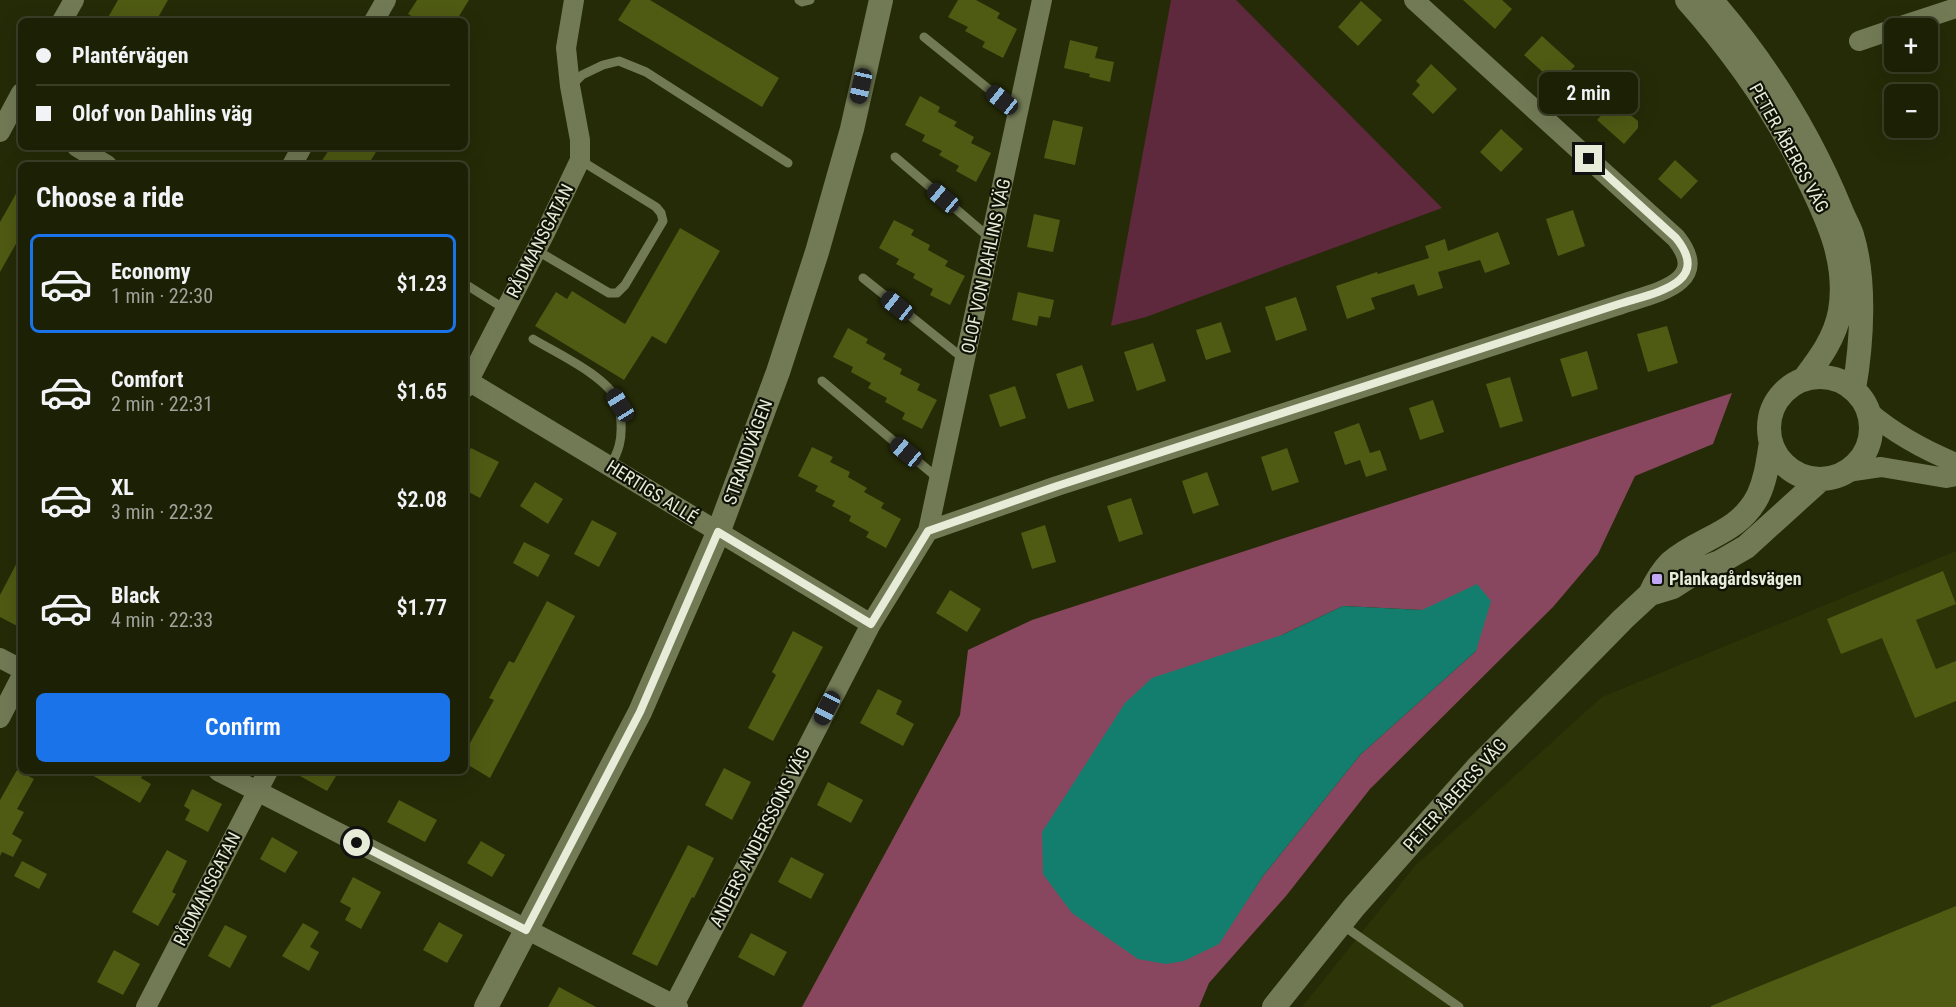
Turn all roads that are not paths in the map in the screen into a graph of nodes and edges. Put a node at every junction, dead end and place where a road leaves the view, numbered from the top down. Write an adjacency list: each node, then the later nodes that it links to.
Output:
1 (74, 0): 12 (street)
2 (386, 0): 13 (street)
3 (574, 0): 18 (street, RÅDMANSGATAN)
4 (799, 0): 5 (lane)
5 (810, 0)
6 (881, 0): 48 (street, STRANDVÄGEN)
7 (1042, 0): 20 (street, OLOF VON DAHLINS VÄG)
8 (1414, 0): 47 (street)
9 (1688, 0): 35 (street, PETER ÅBERGS VÄG)
10 (1711, 0): 38 (street, PETER ÅBERGS VÄG)
11 (1956, 8): 14 (street)
12 (64, 18)
13 (376, 18)
14 (1927, 18)
15 (1884, 33): 17 (street)
16 (924, 37): 20 (lane)
17 (1858, 41)
18 (570, 86): 24 (street, RÅDMANSGATAN); 26 (lane)
19 (14, 103): 21 (street)
20 (1018, 113): 27 (street, OLOF VON DAHLINS VÄG)
21 (0, 132)
22 (82, 150): 25 (street)
23 (895, 157): 27 (lane)
24 (580, 160): 28 (street, RÅDMANSGATAN); 28 (lane)
25 (102, 162)
26 (788, 163)
27 (991, 239): 33 (street, OLOF VON DAHLINS VÄG)
28 (536, 250): 31 (street, RÅDMANSGATAN)
29 (863, 278): 33 (lane)
30 (468, 286): 31 (lane)
31 (505, 309): 34 (street, RÅDMANSGATAN)
32 (533, 339): 42 (lane)
33 (966, 361): 46 (street, OLOF VON DAHLINS VÄG)
34 (468, 379)
35 (1804, 379): 38 (street); 40 (street, PETER ÅBERGS VÄG)
36 (822, 381): 46 (lane)
37 (468, 384): 42 (street, HERTIGS ALLÉ)
38 (1854, 389): 39 (street)
39 (1869, 412): 41 (street); 43 (street)
40 (1771, 442): 45 (street); 49 (street, PETER ÅBERGS VÄG)
41 (1956, 463)
42 (610, 466): 48 (street, HERTIGS ALLÉ)
43 (1847, 472): 44 (street, PETER ÅBERGS VÄG); 45 (street, PETER ÅBERGS VÄG)
44 (1956, 476)
45 (1821, 479): 49 (street, PETER ÅBERGS VÄG)
46 (940, 481): 47 (street, OLOF VON DAHLINS VÄG)
47 (928, 531): 50 (street, ANDERS ANDERSSONS VÄG)
48 (718, 532): 50 (street, HERTIGS ALLÉ); 59 (street, STRANDVÄGEN)
49 (1650, 594): 58 (street, PETER ÅBERGS VÄG)
50 (871, 624): 60 (street, ANDERS ANDERSSONS VÄG)
51 (0, 658): 52 (street)
52 (18, 667)
53 (18, 683): 54 (street)
54 (0, 718)
55 (224, 774): 57 (street)
56 (266, 774): 57 (street, RÅDMANSGATAN)
57 (257, 791): 59 (street); 61 (street, RÅDMANSGATAN)
58 (1340, 923): 63 (street, PETER ÅBERGS VÄG); 64 (lane)
59 (526, 930): 60 (street); 62 (street, STRANDVÄGEN)
60 (676, 1006)
61 (146, 1007)
62 (486, 1007)
63 (1274, 1007)
64 (1459, 1007)

